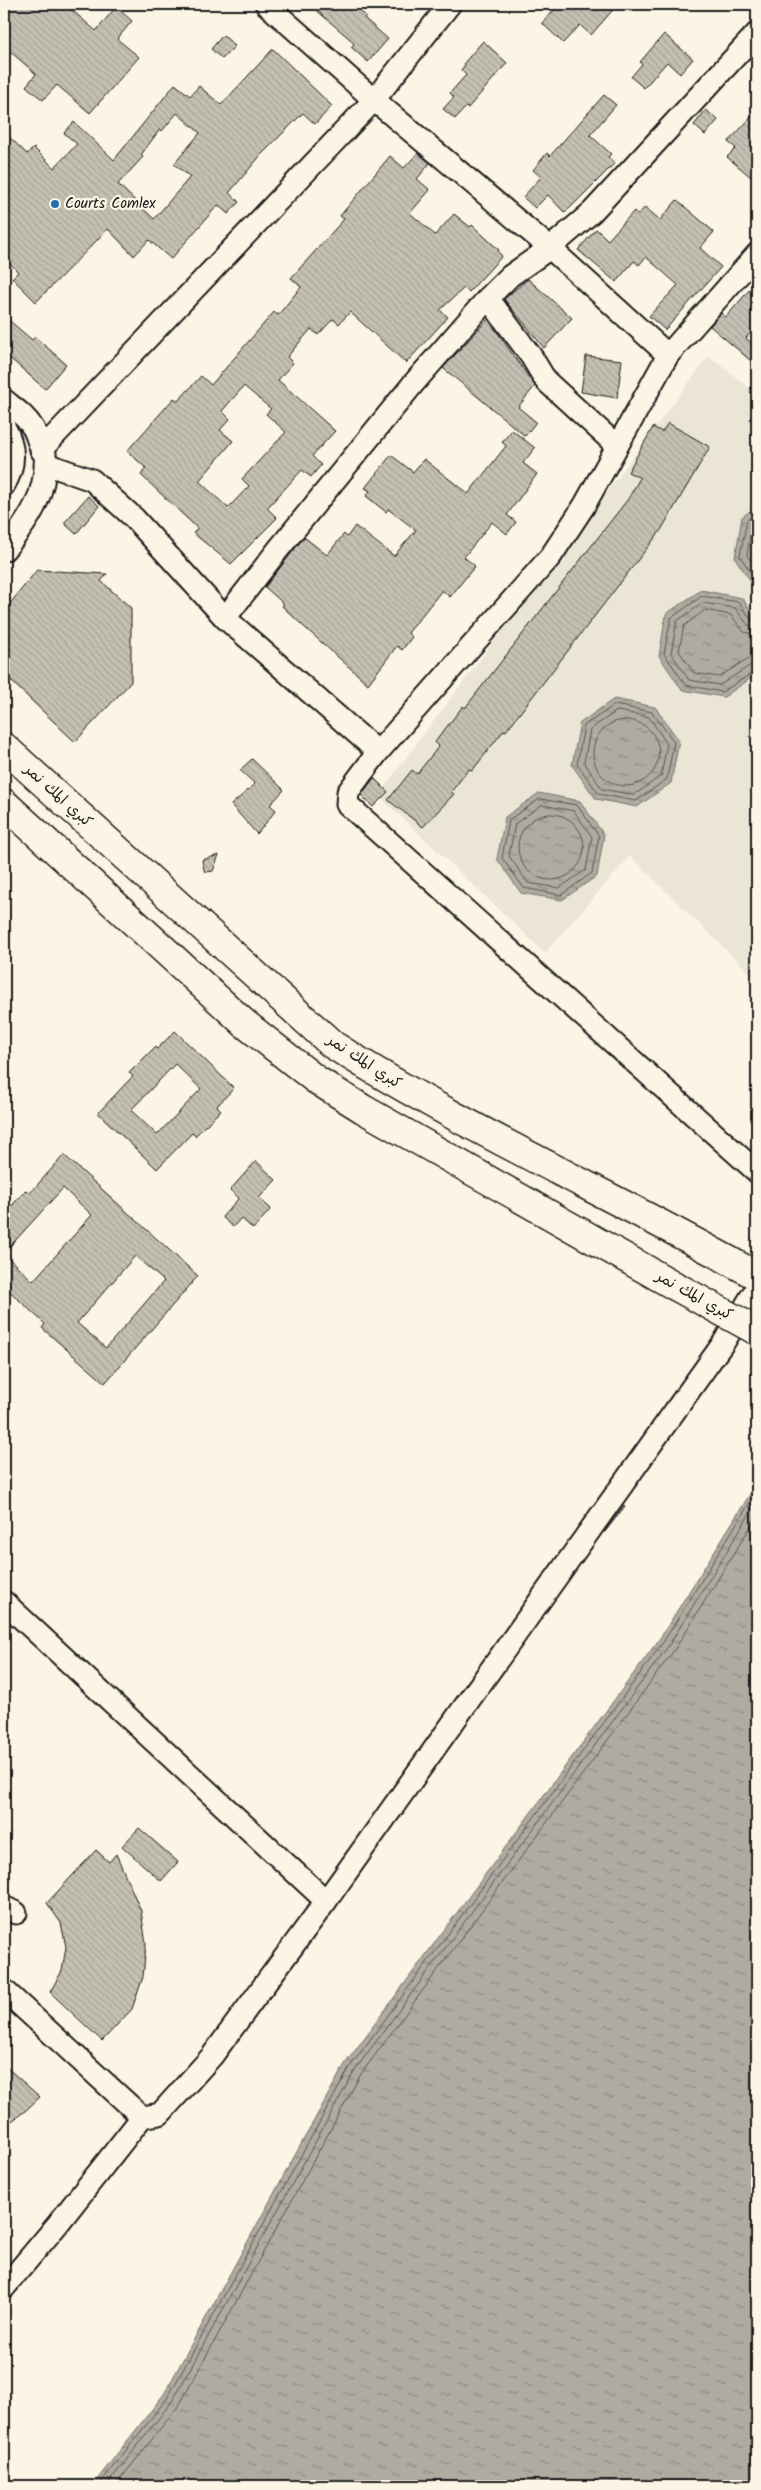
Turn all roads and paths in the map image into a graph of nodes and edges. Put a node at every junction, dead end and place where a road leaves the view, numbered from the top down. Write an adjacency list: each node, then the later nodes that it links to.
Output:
1 (266, 4): 4 (street)
2 (450, 4): 4 (street)
3 (757, 34): 5 (street)
4 (374, 100): 5 (street); 12 (street)
5 (550, 248): 7 (street); 8 (street)
6 (757, 254): 8 (street)
7 (488, 298): 11 (street); 15 (street)
8 (668, 355): 11 (street)
9 (4, 400): 12 (street)
10 (4, 426): 13 (street)
11 (617, 446): 17 (street)
12 (44, 457): 14 (street); 15 (street)
13 (4, 485)
14 (4, 550)
15 (225, 618): 17 (street)
16 (4, 747): 20 (highway, كبري المك نمر)
17 (378, 752): 19 (street)
18 (4, 803): 22 (highway, كبري المك نمر, bridge)
19 (757, 1172)
20 (757, 1276)
21 (757, 1287): 24 (street)
22 (757, 1331)
23 (4, 1602): 24 (street)
24 (326, 1901): 26 (street)
25 (4, 1990): 26 (street)
26 (142, 2117): 27 (street)
27 (4, 2288)

